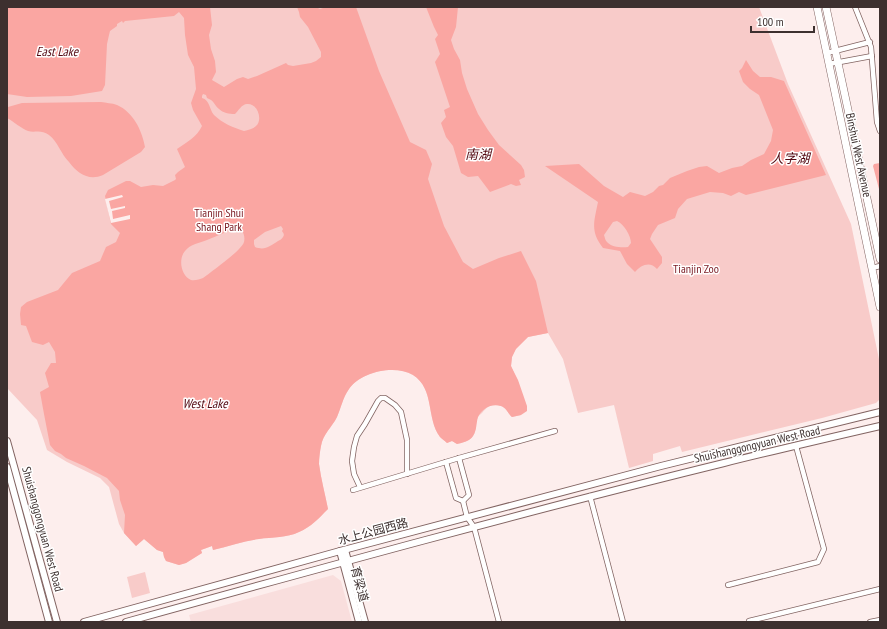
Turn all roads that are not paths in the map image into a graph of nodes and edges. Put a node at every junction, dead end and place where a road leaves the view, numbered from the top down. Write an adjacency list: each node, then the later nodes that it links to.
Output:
1 (817, 7): 6 (main road, Binshui West Avenue)
2 (826, 7): 5 (main road, Binshui West Avenue)
3 (855, 7): 4 (street)
4 (870, 42): 5 (street); 7 (street)
5 (836, 51): 6 (street); 8 (main road, Binshui West Avenue)
6 (827, 53): 9 (main road, Binshui West Avenue)
7 (872, 56): 8 (street); 10 (street)
8 (838, 62): 9 (street); 11 (main road, Binshui West Avenue)
9 (829, 64): 13 (main road, Binshui West Avenue)
10 (880, 131)
11 (880, 259)
12 (880, 266): 13 (street)
13 (872, 268): 14 (main road, Binshui West Avenue)
14 (880, 307)
15 (880, 412): 28 (main road, Shuishanggongyuan West Road)
16 (880, 426): 19 (main road, Shuishanggongyuan West Road)
17 (555, 431): 20 (street)
18 (7, 441): 37 (main road, Shuishanggongyuan West Road)
19 (796, 446): 26 (main road, Shuishanggongyuan West Road); 32 (street)
20 (459, 458): 21 (street); 27 (street)
21 (446, 462): 23 (street); 27 (street)
22 (7, 467): 36 (main road, Shuishanggongyuan West Road)
23 (407, 474): 24 (street); 24 (street)
24 (360, 487): 25 (street)
25 (352, 490)
26 (590, 496): 29 (main road, 水上公园西路); 43 (street)
27 (463, 501): 28 (street)
28 (467, 517): 29 (street); 30 (main road, 水上公园西路)
29 (474, 527): 31 (main road, 水上公园西路); 42 (street)
30 (342, 550): 31 (main road, 育梁道); 38 (main road, 水上公园西路)
31 (346, 562): 39 (main road, 水上公园西路); 40 (main road, 育梁道); 41 (main road)
32 (728, 585)
33 (880, 589): 35 (street)
34 (880, 620): 44 (street)
35 (749, 621)
36 (49, 622)
37 (57, 622)
38 (84, 622)
39 (126, 622)
40 (359, 622)
41 (365, 622)
42 (499, 622)
43 (623, 622)
44 (870, 622)

